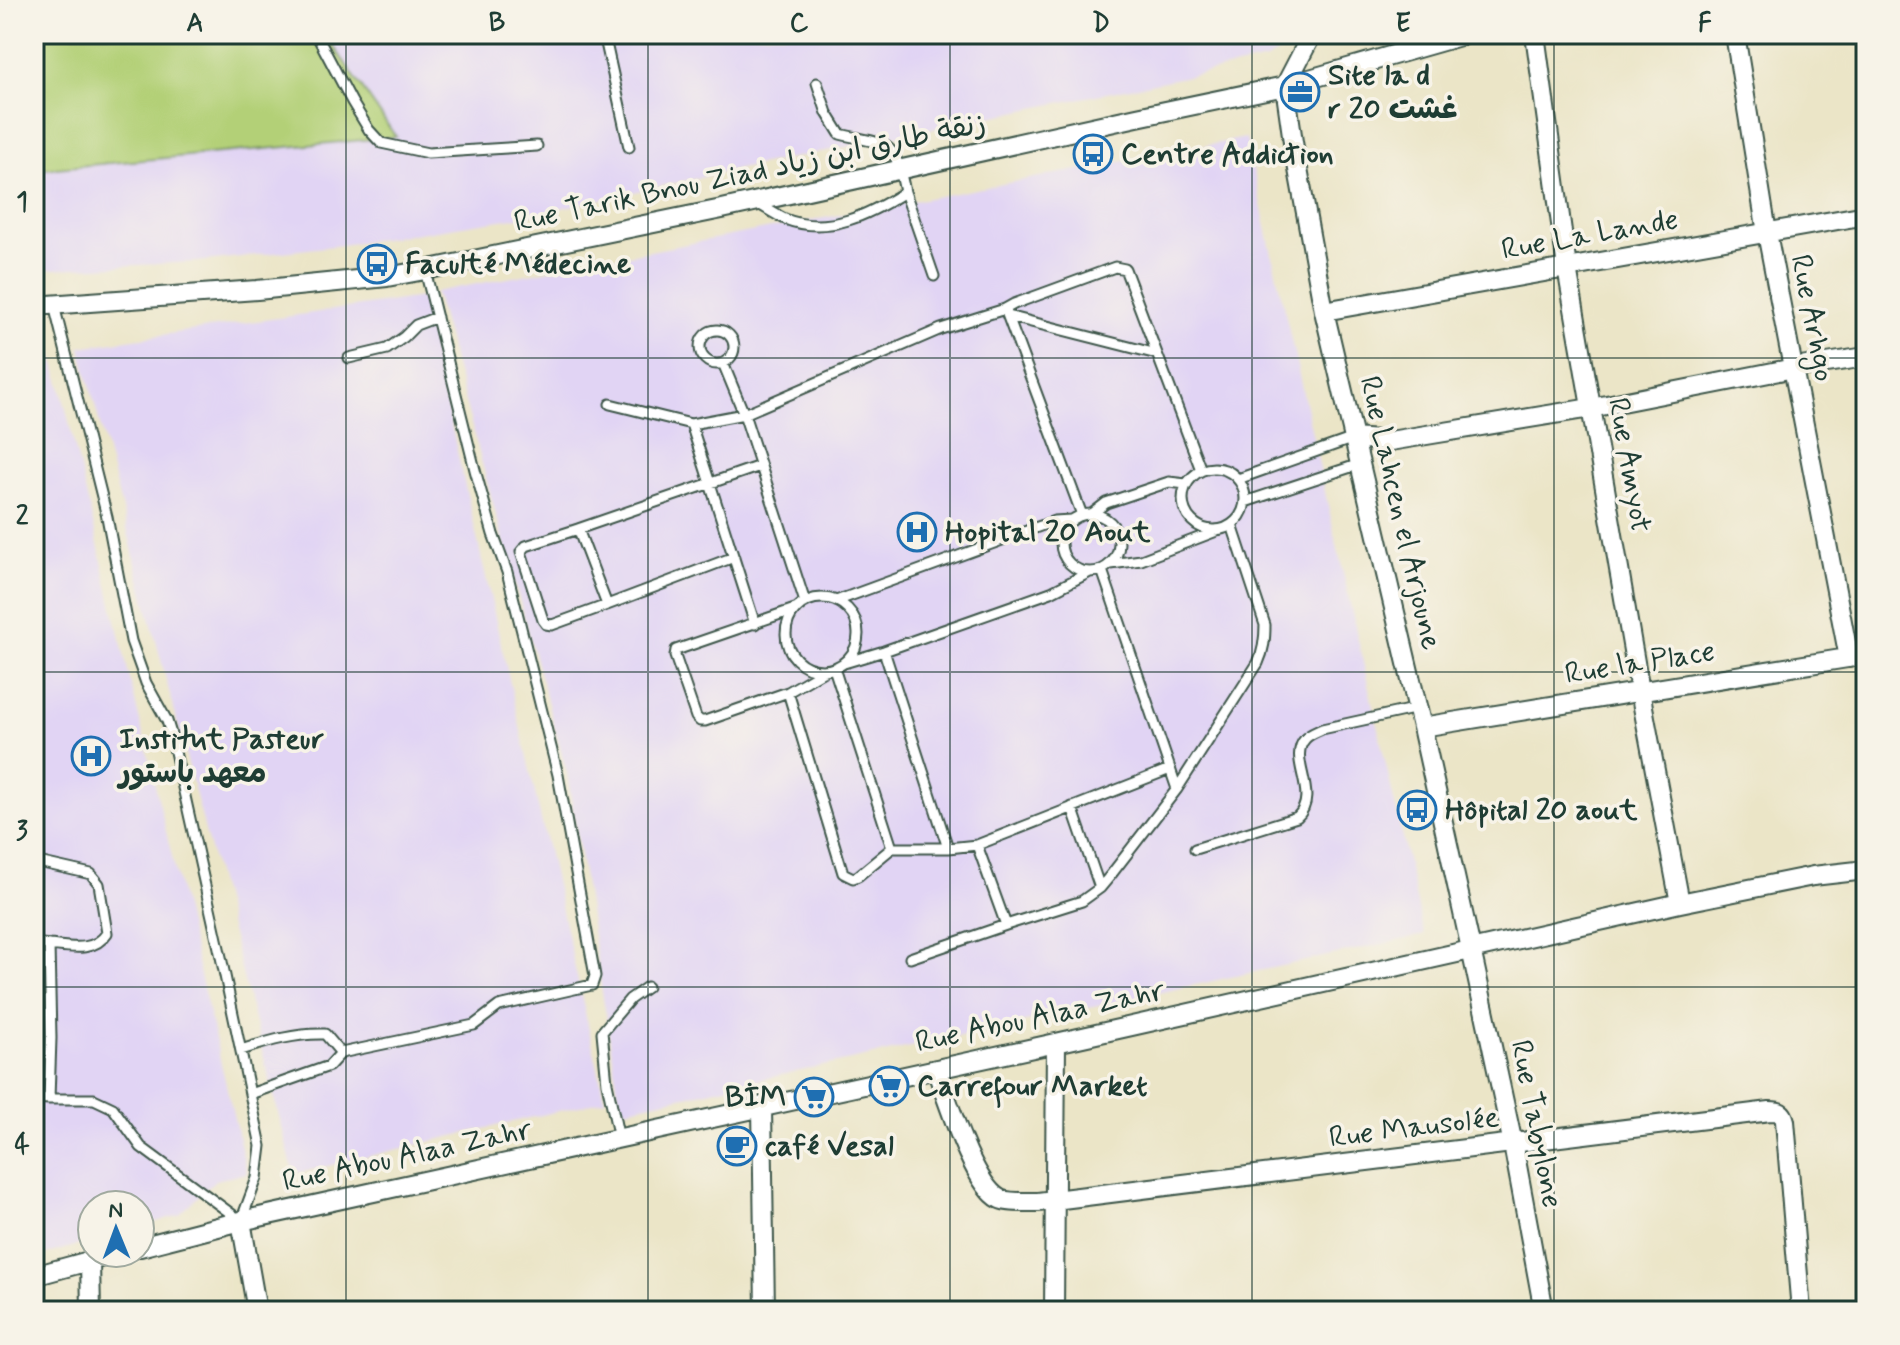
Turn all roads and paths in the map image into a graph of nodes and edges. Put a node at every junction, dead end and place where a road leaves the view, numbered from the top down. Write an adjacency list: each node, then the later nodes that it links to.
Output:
1 (316, 34): 9 (lane)
2 (604, 34): 10 (lane)
3 (1312, 34): 8 (street)
4 (1467, 34): 8 (street, Rue Tarik Bnou Ziad زنقة طارق ابن زياد)
5 (1535, 34): 16 (street, Rue Amyot)
6 (1735, 34): 15 (street, Rue Arhgo)
7 (817, 83): 11 (lane)
8 (1285, 86): 11 (street, Rue Tarik Bnou Ziad زنقة طارق ابن زياد); 21 (street, Rue Lahcen el Arjoune)
9 (537, 146)
10 (629, 147)
11 (901, 170): 12 (lane); 13 (street, Rue Tarik Bnou Ziad زنقة طارق ابن زياد)
12 (905, 192): 13 (lane); 18 (lane)
13 (754, 202): 17 (street, Rue Tarik Bnou Ziad زنقة طارق ابن زياد)
14 (1866, 215): 15 (street, Rue La Lande)
15 (1767, 233): 16 (street, Rue La Lande); 28 (street, Rue Arhgo)
16 (1567, 268): 21 (street, Rue La Lande); 30 (street, Rue Amyot)
17 (425, 270): 19 (street, Rue Tarik Bnou Ziad زنقة طارق ابن زياد); 23 (lane)
18 (934, 276)
19 (54, 305): 20 (street, Rue Tarik Bnou Ziad زنقة طارق ابن زياد); 81 (lane)
20 (34, 306)
21 (1324, 311): 33 (street, Rue Lahcen el Arjoune)
22 (1007, 312): 24 (lane); 24 (lane); 31 (lane); 43 (lane)
23 (437, 317): 26 (lane); 82 (lane)
24 (1157, 354): 37 (lane)
25 (1866, 357): 28 (street)
26 (349, 358)
27 (723, 363): 31 (lane)
28 (1794, 368): 30 (street); 56 (street, Rue Arhgo)
29 (610, 404): 32 (lane)
30 (1591, 408): 34 (street); 58 (street, Rue Amyot)
31 (744, 414): 32 (lane); 36 (lane)
32 (691, 424): 39 (lane)
33 (1354, 438): 34 (street); 35 (street, Rue Lahcen el Arjoune); 38 (lane)
34 (1390, 441): 35 (street)
35 (1360, 464): 41 (lane); 60 (street, Rue Lahcen el Arjoune)
36 (760, 466): 39 (lane); 51 (lane)
37 (1201, 470): 38 (lane); 40 (lane)
38 (1238, 479): 41 (lane)
39 (711, 483): 46 (lane); 47 (lane)
40 (1186, 484): 42 (lane); 45 (lane)
41 (1245, 502): 45 (lane)
42 (1093, 513): 43 (lane); 48 (lane)
43 (1082, 515): 44 (lane)
44 (1071, 520): 49 (lane); 50 (lane)
45 (1227, 527): 48 (lane); 62 (lane)
46 (578, 529): 52 (lane); 52 (lane)
47 (734, 557): 52 (lane); 54 (lane)
48 (1106, 567): 49 (lane); 61 (lane)
49 (1090, 572): 55 (lane)
50 (836, 601): 51 (lane); 57 (lane)
51 (805, 602): 53 (lane)
52 (607, 605)
53 (795, 609): 54 (lane); 57 (lane)
54 (755, 624): 59 (lane)
55 (884, 651): 57 (lane); 66 (lane)
56 (1858, 657): 58 (street, Rue la Place)
57 (834, 667): 59 (lane); 65 (lane)
58 (1640, 691): 60 (street, Rue la Place); 73 (street, Rue Amyot)
59 (788, 692): 65 (lane)
60 (1420, 718): 67 (lane); 77 (street, Rue Lahcen el Arjoune)
61 (1170, 769): 62 (lane); 63 (lane)
62 (1177, 789): 72 (lane)
63 (1072, 807): 64 (lane); 72 (lane)
64 (977, 845): 66 (lane); 74 (lane)
65 (892, 848): 66 (lane)
66 (948, 848)
67 (1195, 849)
68 (1866, 858): 71 (street, Rue Abou Alaa Zahr)
69 (34, 861): 76 (lane)
70 (1866, 870): 71 (street, Rue Abou Alaa Zahr)
71 (1813, 876): 73 (street, Rue Abou Alaa Zahr)
72 (1100, 888): 74 (lane)
73 (1680, 903): 77 (street, Rue Abou Alaa Zahr)
74 (1006, 925): 78 (lane)
75 (34, 943): 76 (lane)
76 (49, 945): 86 (lane)
77 (1471, 949): 80 (street, Rue Abou Alaa Zahr); 89 (street, Rue Tabylone)
78 (910, 958)
79 (647, 987): 88 (lane)
80 (1056, 1043): 83 (street, Rue Abou Alaa Zahr); 90 (street)
81 (241, 1050): 82 (lane); 84 (lane)
82 (341, 1053): 84 (lane)
83 (936, 1069): 87 (street, Rue Abou Alaa Zahr); 90 (street, Rue Mausolée)
84 (250, 1094): 91 (lane)
85 (34, 1098): 86 (lane)
86 (49, 1099): 91 (lane)
87 (762, 1106): 88 (street, Rue Abou Alaa Zahr); 98 (street)
88 (619, 1139): 91 (street, Rue Abou Alaa Zahr)
89 (1513, 1144): 90 (street, Rue Mausolée); 100 (street, Rue Tabylone); 101 (street, Rue Mausolée)
90 (1056, 1200): 99 (street)
91 (241, 1221): 92 (street, Rue Abou Alaa Zahr); 97 (street)
92 (156, 1243)
93 (76, 1265): 95 (street)
94 (90, 1269): 96 (street)
95 (34, 1276)
96 (91, 1311)
97 (257, 1311)
98 (765, 1311)
99 (1054, 1311)
100 (1544, 1311)
101 (1801, 1311)

